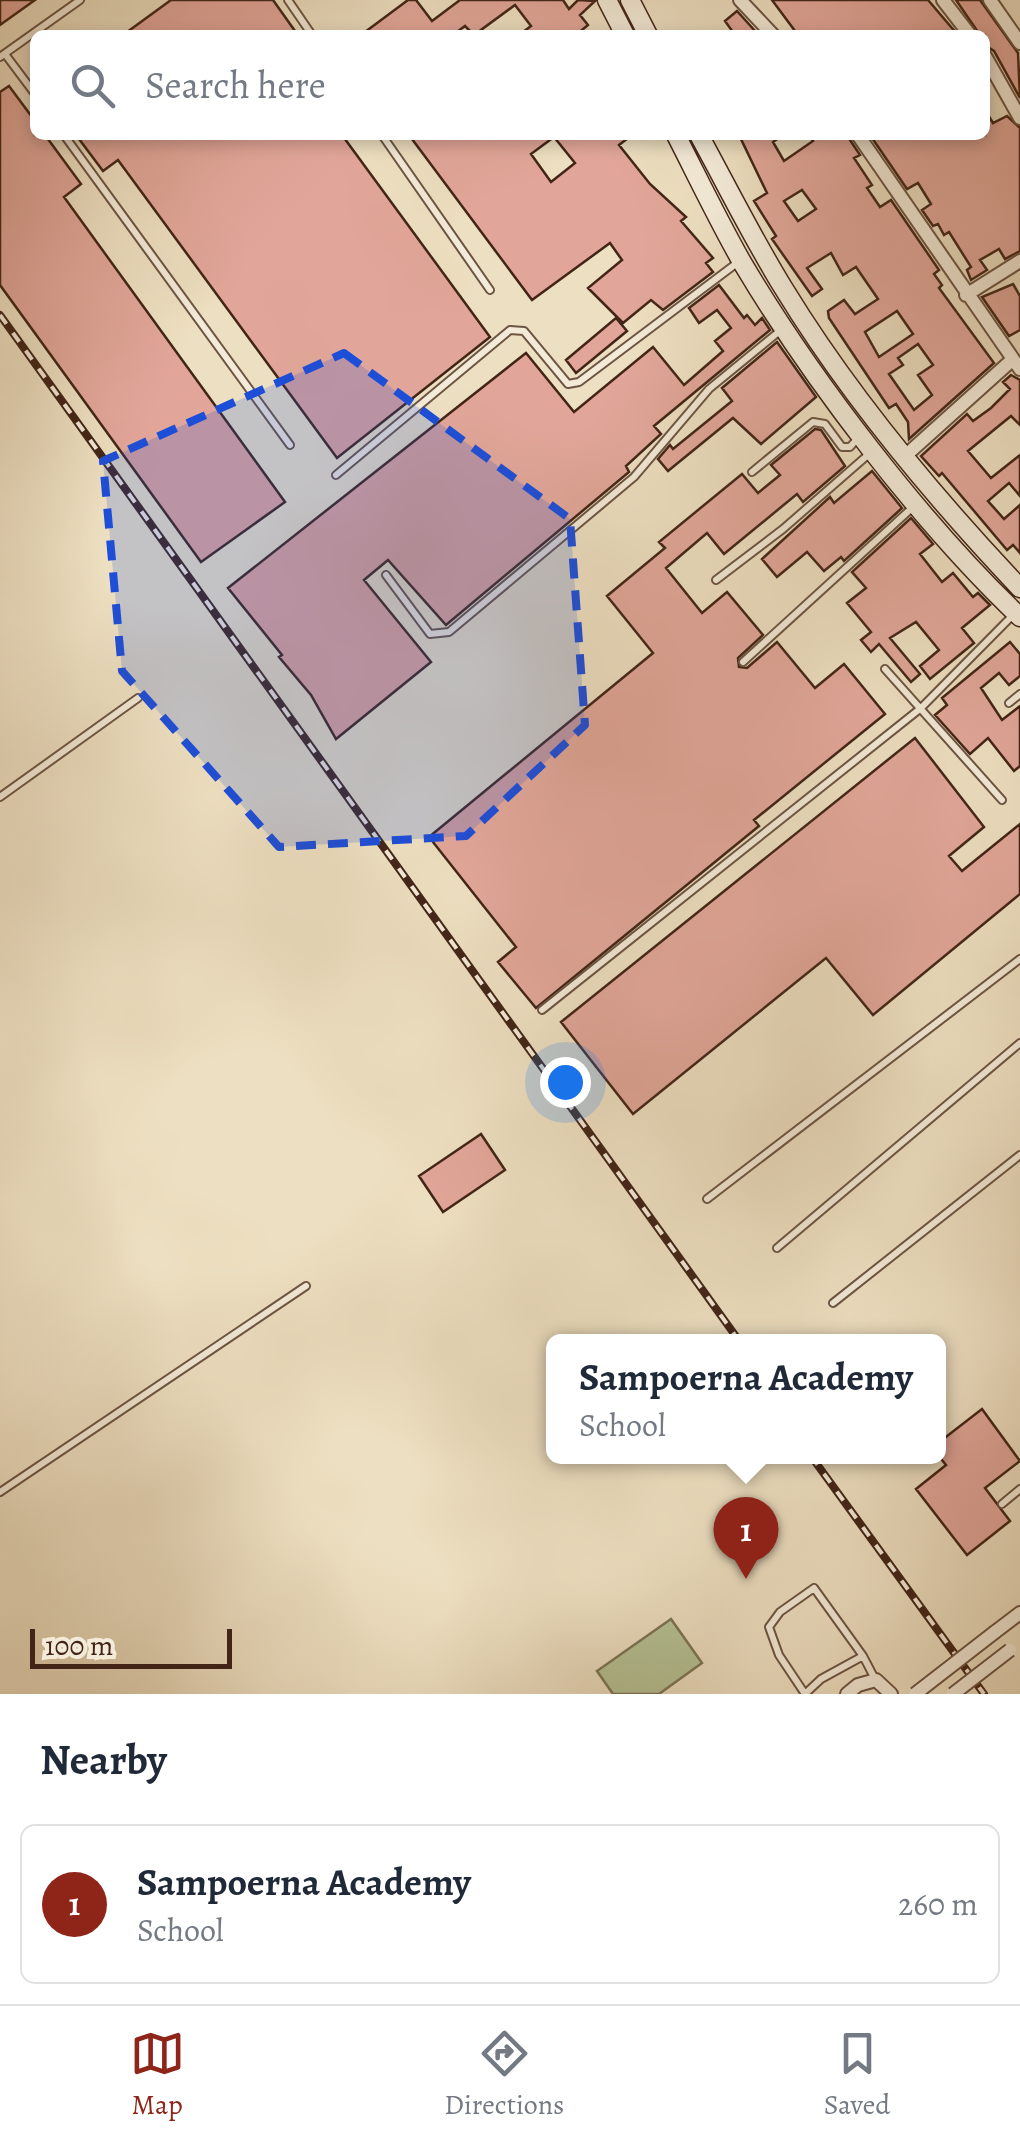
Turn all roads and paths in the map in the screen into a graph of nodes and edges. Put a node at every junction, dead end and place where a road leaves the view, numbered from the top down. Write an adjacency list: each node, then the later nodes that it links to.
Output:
1 (80, 0): 8 (lane)
2 (288, 0): 9 (lane)
3 (607, 0): 10 (main road)
4 (630, 0): 11 (main road)
5 (740, 0): 12 (street)
6 (944, 0): 13 (street)
7 (990, 0): 15 (street)
8 (39, 30)
9 (309, 30)
10 (622, 30)
11 (645, 30)
12 (768, 30)
13 (966, 30)
14 (30, 36): 16 (lane)
15 (1020, 43)
16 (3, 56): 18 (lane)
17 (990, 65): 19 (street)
18 (30, 88)
19 (1020, 118)
20 (68, 140): 32 (lane)
21 (385, 140): 27 (lane)
22 (679, 140): 25 (main road)
23 (702, 140): 34 (main road)
24 (861, 140): 28 (street)
25 (741, 260): 29 (main road); 36 (lane)
26 (1020, 261): 28 (street)
27 (490, 290)
28 (966, 294): 30 (street)
29 (782, 328): 31 (main road); 38 (lane)
30 (1016, 364): 34 (street)
31 (862, 434): 33 (main road); 35 (lane)
32 (290, 445)
33 (874, 450): 37 (main road); 39 (lane)
34 (904, 457): 40 (main road)
35 (752, 472)
36 (336, 475)
37 (918, 503): 41 (main road); 42 (lane)
38 (386, 576)
39 (716, 580)
40 (1020, 588)
41 (1018, 615): 47 (lane)
42 (743, 662)
43 (886, 669): 47 (lane)
44 (1020, 694): 46 (lane)
45 (138, 698): 48 (lane)
46 (1009, 704)
47 (921, 708): 49 (lane); 51 (lane)
48 (0, 797)
49 (1002, 800)
50 (1020, 958): 54 (lane)
51 (542, 1010)
52 (1020, 1043): 55 (lane)
53 (1020, 1154): 57 (lane)
54 (707, 1199)
55 (776, 1248)
56 (306, 1286): 59 (lane)
57 (834, 1303)
58 (1020, 1489): 60 (lane)
59 (0, 1492)
60 (1002, 1504)
61 (1020, 1613): 67 (street, bridge)
62 (1015, 1647): 68 (street, bridge)
63 (863, 1656): 64 (lane); 65 (lane); 65 (lane)
64 (882, 1689): 66 (street)
65 (805, 1694)
66 (847, 1694)
67 (916, 1694)
68 (953, 1694)

